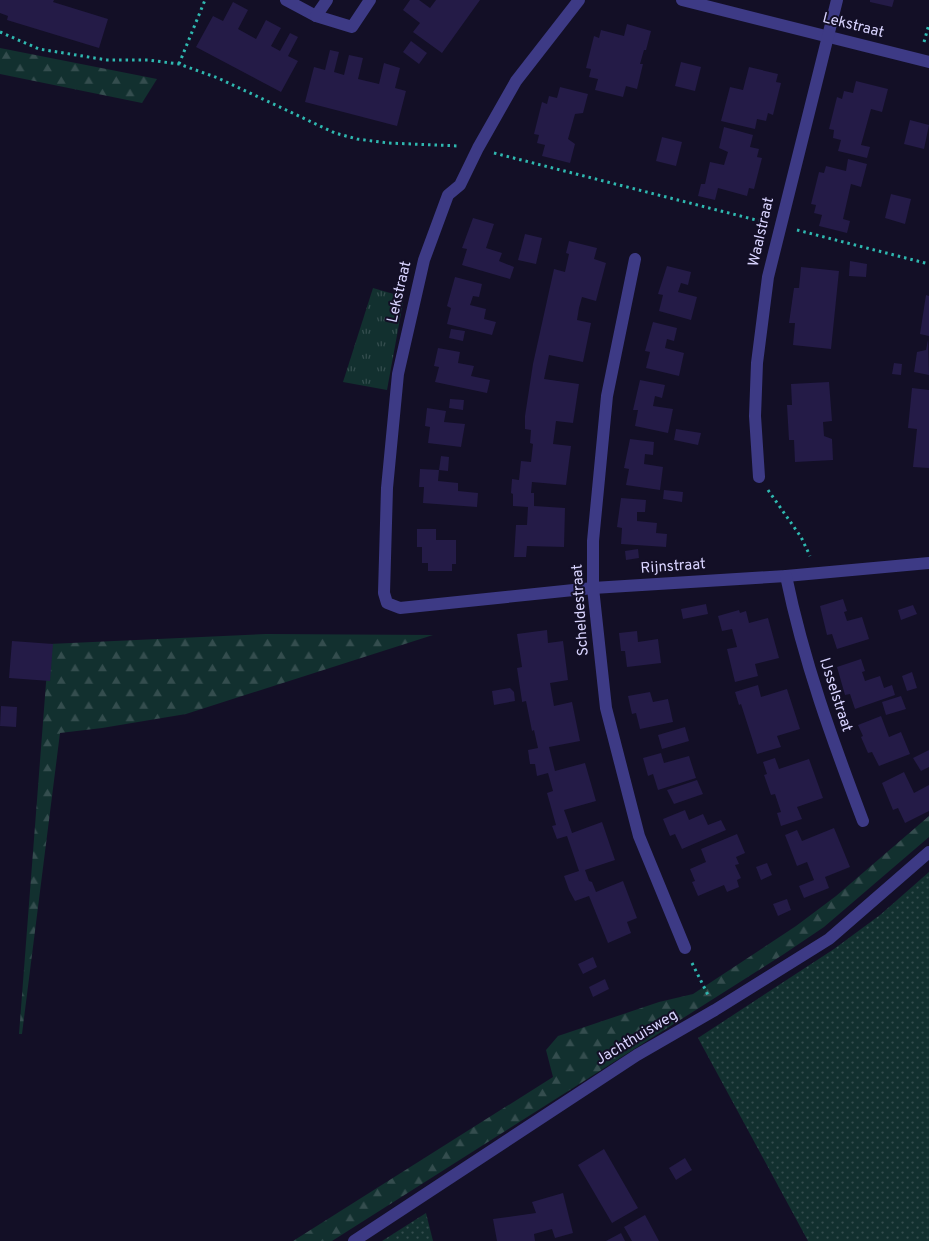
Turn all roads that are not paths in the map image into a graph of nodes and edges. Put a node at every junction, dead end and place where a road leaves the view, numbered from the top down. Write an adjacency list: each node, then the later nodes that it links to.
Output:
1 (286, 0): 7 (street)
2 (327, 0): 7 (street)
3 (370, 0): 7 (street)
4 (579, 0): 15 (street, Lekstraat)
5 (682, 0): 8 (street, Lekstraat)
6 (837, 0): 8 (street, Waalstraat)
7 (316, 16)
8 (827, 36): 9 (street, Lekstraat); 11 (street, Waalstraat)
9 (929, 62)
10 (635, 259): 14 (street, Scheldestraat)
11 (759, 477)
12 (929, 564): 13 (street, Rijnstraat)
13 (786, 576): 14 (street, Rijnstraat); 16 (street, IJsselstraat)
14 (593, 588): 15 (street, Rijnstraat); 18 (street, Scheldestraat)
15 (418, 605)
16 (863, 822)
17 (929, 852): 19 (street, Jachthuisweg)
18 (685, 948)
19 (354, 1241)

